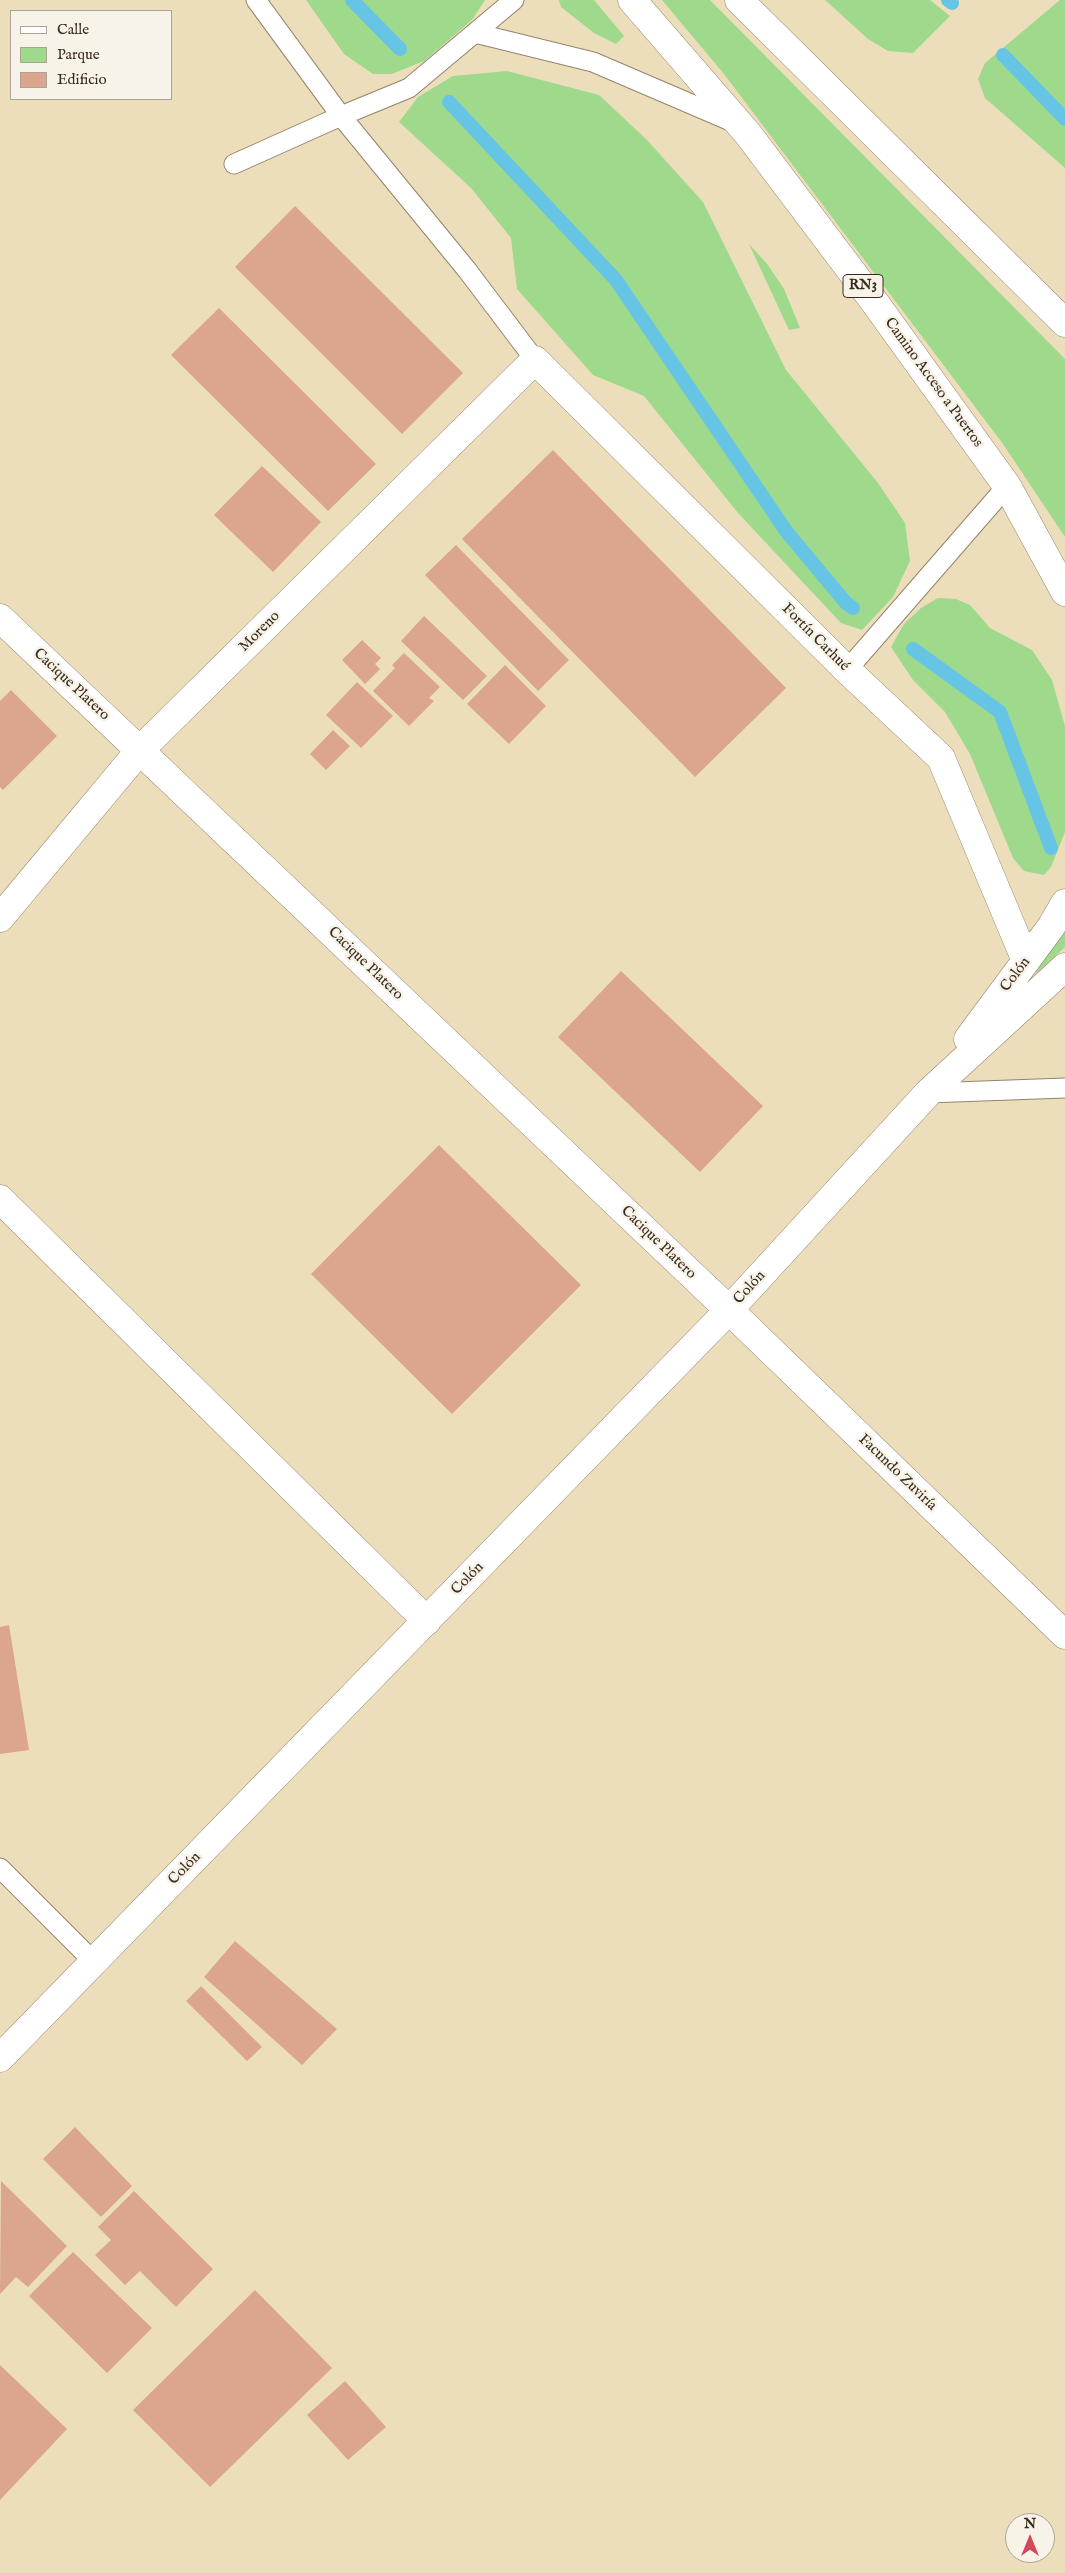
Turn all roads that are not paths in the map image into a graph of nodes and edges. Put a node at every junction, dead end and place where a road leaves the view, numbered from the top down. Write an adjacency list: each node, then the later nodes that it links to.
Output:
1 (256, 0): 6 (lane)
2 (514, 0): 5 (lane)
3 (632, 0): 7 (main road, Camino Acceso a Puertos / RN3)
4 (739, 0): 9 (main road)
5 (475, 32): 6 (lane); 7 (lane)
6 (341, 116): 8 (lane); 10 (lane)
7 (739, 124): 11 (main road, Camino Acceso a Puertos / RN3)
8 (234, 164)
9 (1065, 324)
10 (535, 360): 14 (main road, Fortín Carhué); 15 (main road, Moreno)
11 (1007, 486): 12 (main road, Camino Acceso a Puertos / RN3); 14 (lane)
12 (1065, 592)
13 (0, 618): 15 (main road, Cacique Platero)
14 (847, 670): 18 (main road, Fortín Carhué)
15 (140, 750): 17 (main road, Moreno); 23 (main road, Cacique Platero)
16 (1065, 903): 18 (main road, Colón)
17 (0, 918)
18 (1026, 961): 21 (main road, Colón)
19 (1065, 967): 21 (main road, Colón)
20 (1065, 1088): 21 (lane)
21 (928, 1093): 23 (main road, Colón)
22 (0, 1199): 24 (main road)
23 (729, 1310): 24 (main road, Colón); 25 (main road, Facundo Zuviría)
24 (427, 1621): 27 (main road, Colón)
25 (1065, 1635)
26 (0, 1868): 27 (lane)
27 (94, 1962): 28 (main road, Colón)
28 (0, 2058)

